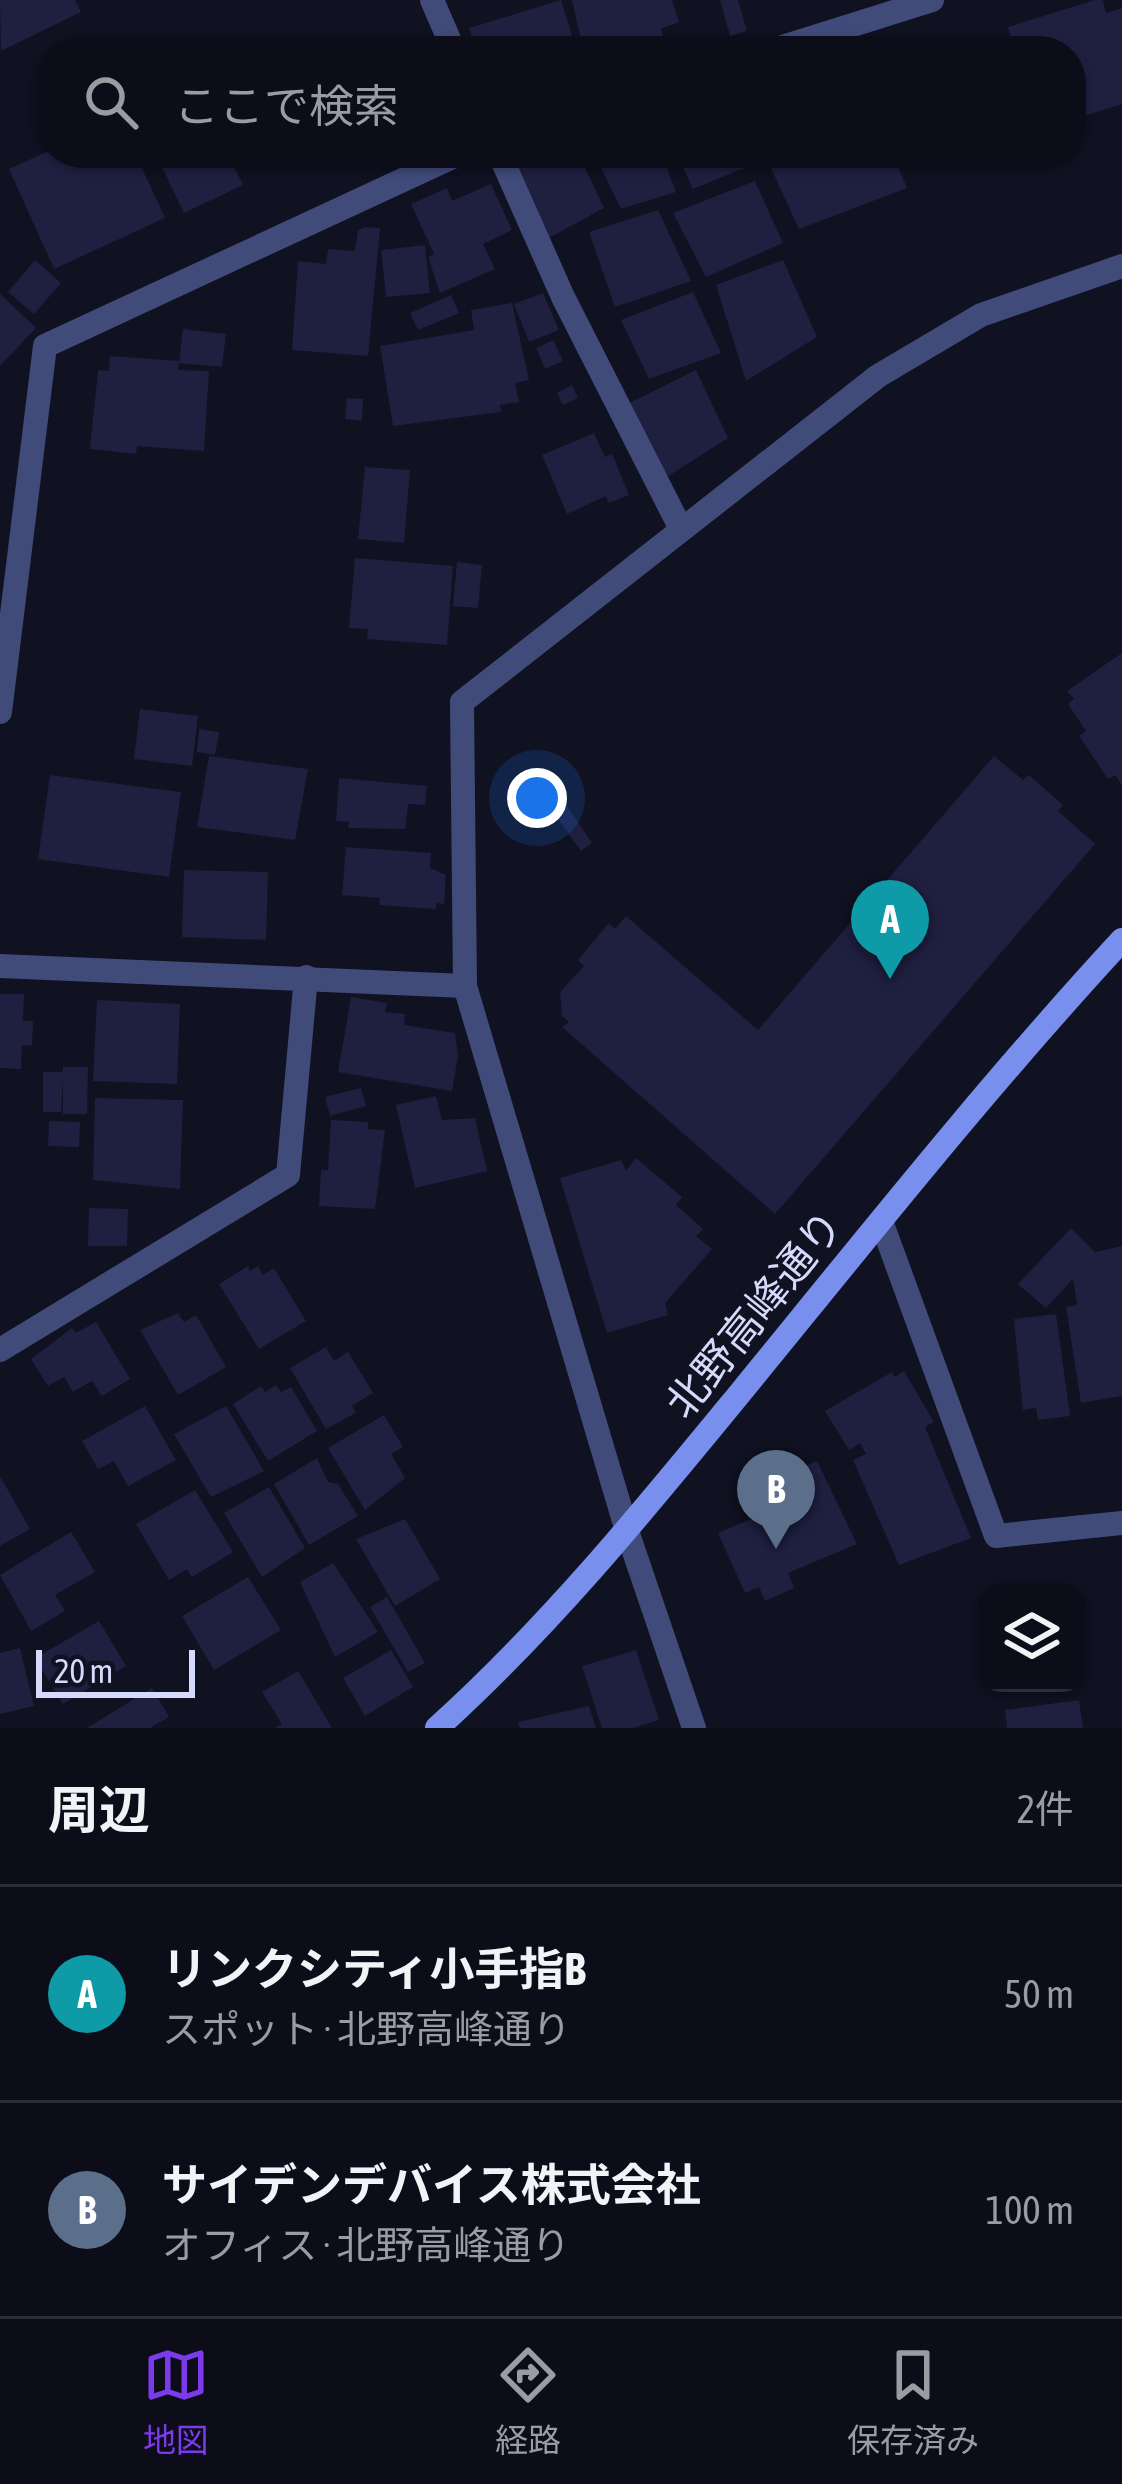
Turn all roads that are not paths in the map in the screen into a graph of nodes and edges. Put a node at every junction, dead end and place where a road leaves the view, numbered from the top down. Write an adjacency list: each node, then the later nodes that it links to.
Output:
1 (432, 0): 3 (street)
2 (932, 0): 4 (street)
3 (448, 36)
4 (818, 36)
5 (429, 168): 9 (street)
6 (506, 168): 8 (street)
7 (1122, 266): 8 (street)
8 (681, 529): 13 (street)
9 (0, 712)
10 (1122, 940): 14 (street, 北野高峰通り)
11 (0, 967): 12 (street)
12 (306, 977): 13 (street); 15 (street)
13 (465, 986): 17 (street)
14 (881, 1221): 16 (street); 17 (street, 北野高峰通り)
15 (0, 1350)
16 (1122, 1523)
17 (627, 1532): 18 (street, 北野高峰通り); 19 (street)
18 (437, 1728)
19 (694, 1728)

